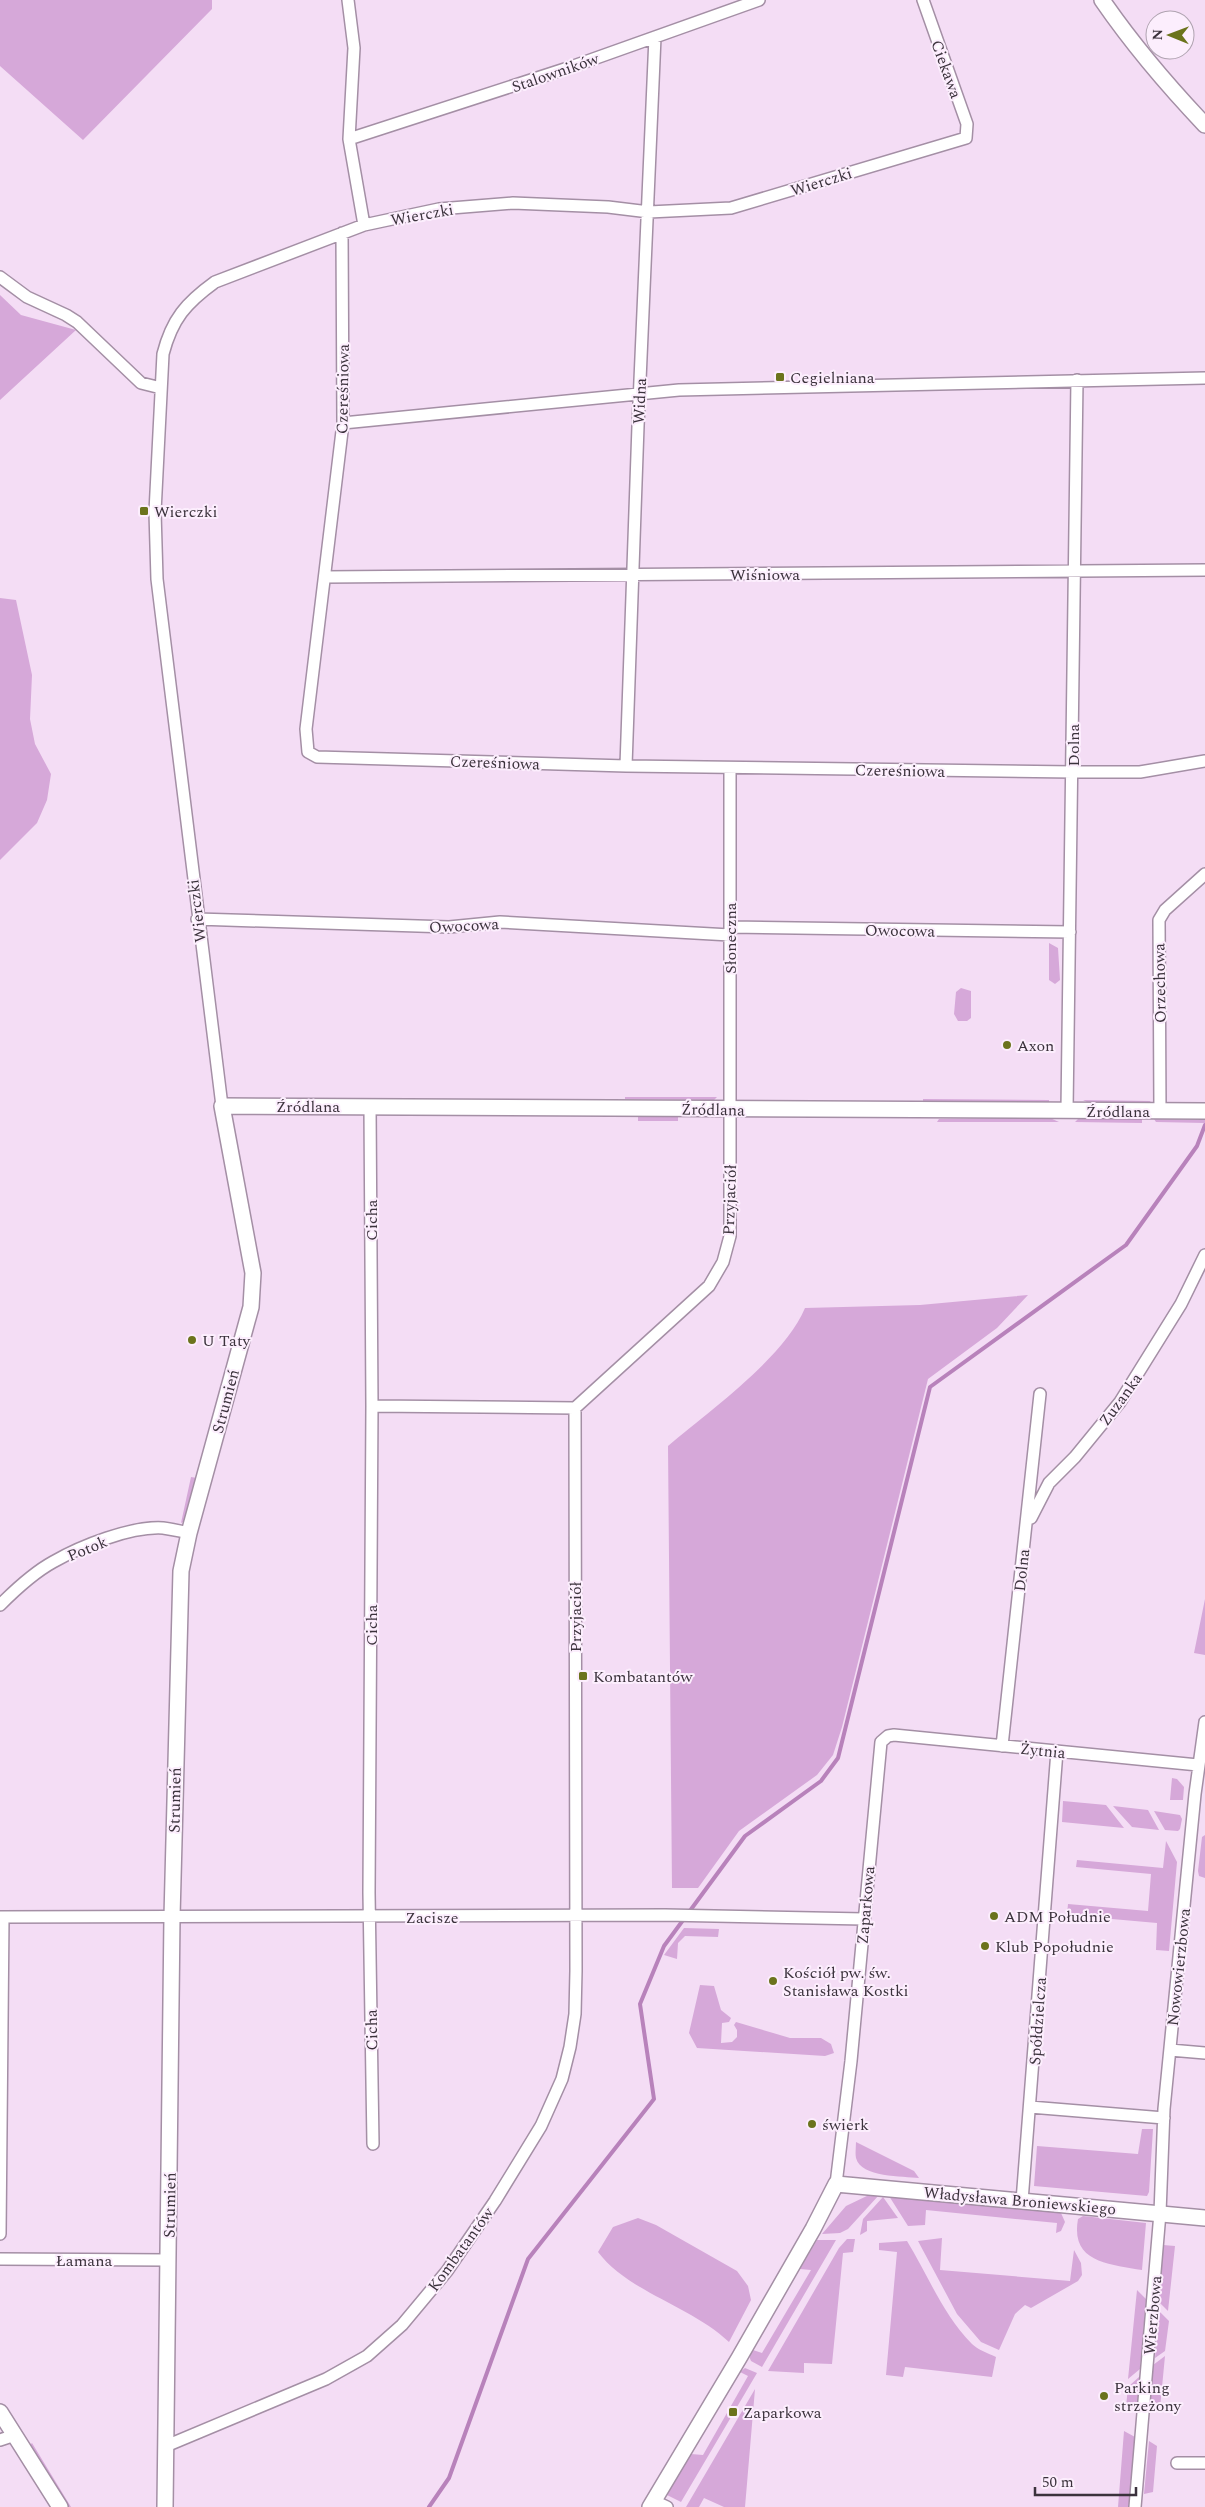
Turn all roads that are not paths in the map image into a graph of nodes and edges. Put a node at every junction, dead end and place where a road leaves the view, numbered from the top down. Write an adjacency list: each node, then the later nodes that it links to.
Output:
1 (348, 0): 8 (street)
2 (759, 0): 5 (street, Stalowników)
3 (923, 0): 7 (street, Ciekawa)
4 (1102, 0): 6 (street)
5 (655, 37): 8 (street, Stalowników); 9 (street, Widna)
6 (1205, 125)
7 (966, 138): 9 (street, Wierczki)
8 (349, 139): 10 (street)
9 (649, 212): 10 (street, Wierczki); 16 (street, Widna)
10 (364, 225): 11 (street, Wierczki)
11 (342, 233): 15 (street, Wierczki); 17 (street, Czereśniowa)
12 (0, 277): 15 (street)
13 (1205, 378): 14 (street)
14 (1077, 380): 16 (street); 19 (street, Dolna)
15 (161, 388): 27 (street, Wierczki)
16 (640, 393): 17 (street); 20 (street, Widna)
17 (343, 423): 21 (street, Czereśniowa)
18 (1205, 570): 19 (street, Wiśniowa)
19 (1074, 572): 20 (street, Wiśniowa); 25 (street, Dolna)
20 (632, 575): 21 (street, Wiśniowa); 23 (street, Widna)
21 (325, 577): 23 (street, Czereśniowa)
22 (1205, 761): 25 (street, Czereśniowa)
23 (626, 766): 24 (street, Czereśniowa)
24 (730, 768): 25 (street, Czereśniowa); 28 (street, Słoneczna)
25 (1073, 772): 29 (street, Dolna)
26 (1205, 874): 34 (street, Orzechowa)
27 (197, 919): 28 (street, Owocowa); 30 (street, Wierczki)
28 (730, 931): 29 (street, Owocowa); 32 (street, Słoneczna)
29 (1070, 932): 33 (street, Dolna)
30 (222, 1106): 31 (street, Źródlana); 40 (street, Strumień)
31 (370, 1106): 32 (street, Źródlana); 38 (street, Cicha)
32 (731, 1109): 33 (street, Źródlana); 39 (street, Przyjaciół)
33 (1067, 1110): 34 (street, Źródlana)
34 (1160, 1111): 35 (street, Źródlana)
35 (1204, 1111)
36 (1205, 1255): 41 (street, Zuzanka)
37 (1040, 1394): 41 (street, Dolna)
38 (372, 1406): 39 (street); 53 (street, Cicha)
39 (575, 1408): 50 (street, Przyjaciół)
40 (189, 1533): 42 (street, Potok); 52 (street, Strumień)
41 (1024, 1534): 45 (street, Dolna)
42 (0, 1605)
43 (1205, 1722): 47 (street, Nowowierzbowa)
44 (888, 1736): 45 (street, Żytnia); 54 (street, Zaparkowa)
45 (1002, 1746): 46 (street, Żytnia)
46 (1057, 1751): 47 (street, Żytnia); 57 (street, Spółdzielcza)
47 (1198, 1765): 48 (street, Nowowierzbowa)
48 (1192, 1821): 49 (street); 55 (street, Nowowierzbowa)
49 (1205, 1822)
50 (577, 1916): 53 (street, Zacisze); 54 (street, Zacisze); 70 (street, Kombatantów)
51 (2, 1917): 52 (street, Zacisze); 64 (street)
52 (172, 1917): 53 (street, Zacisze); 66 (street, Strumień)
53 (369, 1917): 59 (street, Cicha)
54 (864, 1919): 60 (street, Zaparkowa)
55 (1170, 2050): 56 (street); 58 (street, Nowowierzbowa)
56 (1205, 2053)
57 (1030, 2107): 58 (street); 61 (street, Spółdzielcza)
58 (1164, 2118): 62 (street, Nowowierzbowa)
59 (373, 2144)
60 (836, 2184): 61 (street, Władysława Broniewskiego); 74 (street, Zaparkowa)
61 (1022, 2201): 62 (street, Władysława Broniewskiego)
62 (1160, 2213): 63 (street, Władysława Broniewskiego); 76 (street, Wierzbowa)
63 (1205, 2218)
64 (0, 2234)
65 (0, 2259): 66 (street, Łamana)
66 (168, 2260): 70 (street, Strumień)
67 (0, 2412): 68 (street)
68 (14, 2435): 69 (street); 73 (street)
69 (0, 2440)
70 (166, 2446): 75 (street, Strumień)
71 (1177, 2463): 72 (street)
72 (1205, 2463)
73 (54, 2505)
74 (657, 2505)
75 (165, 2507)
76 (1136, 2507)

